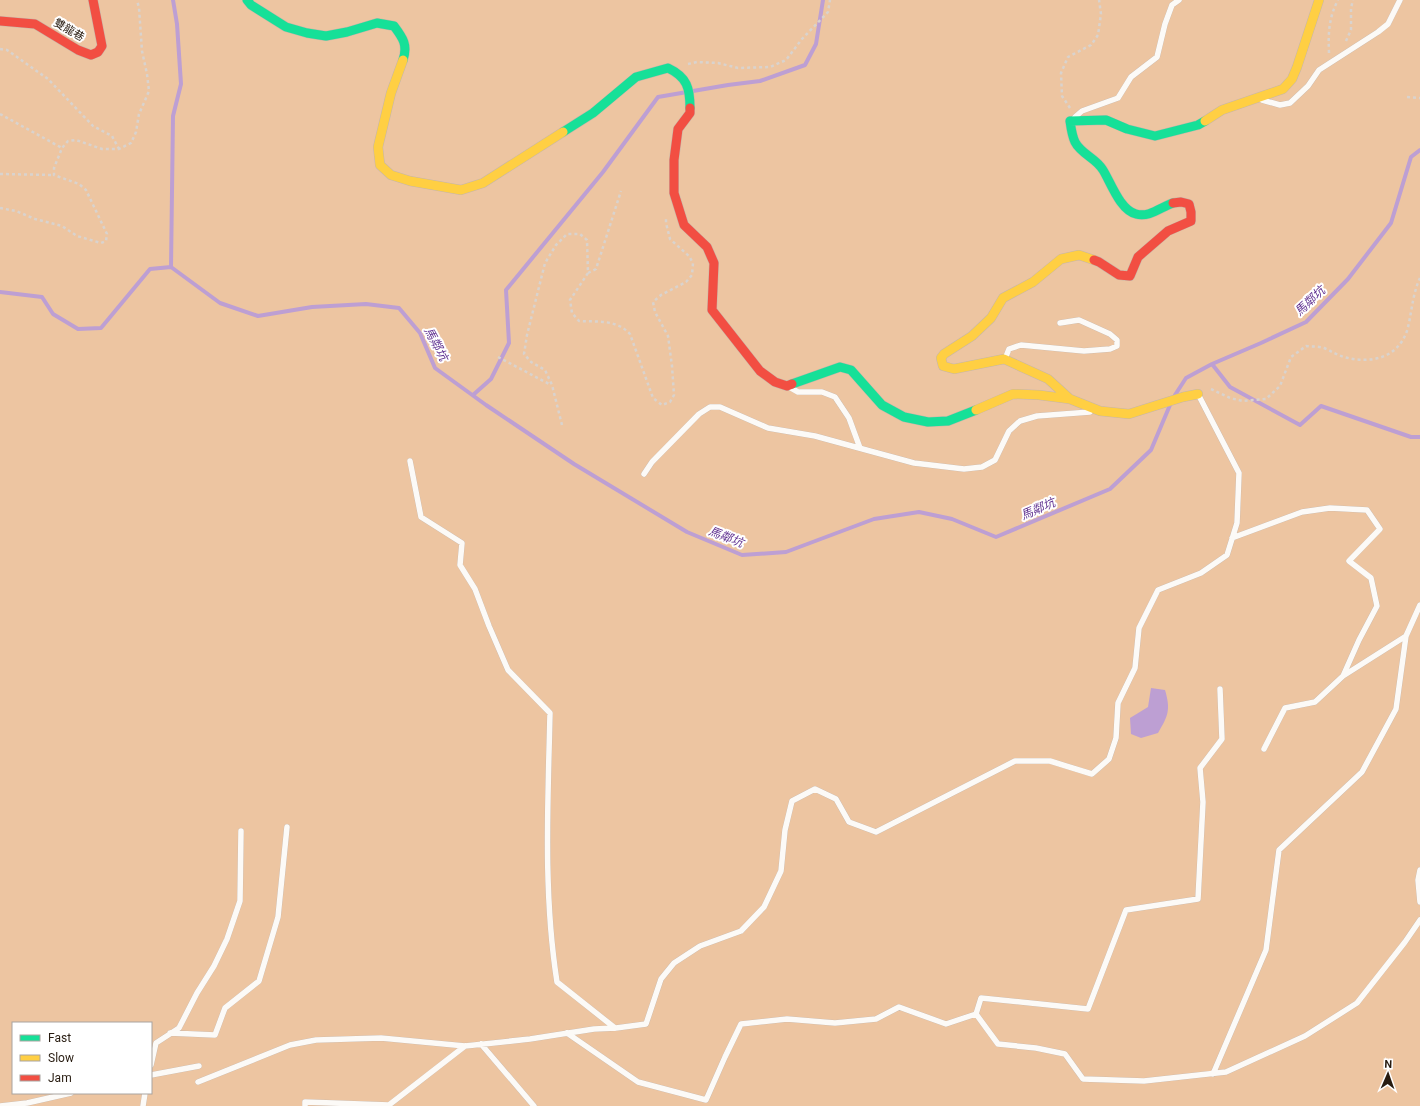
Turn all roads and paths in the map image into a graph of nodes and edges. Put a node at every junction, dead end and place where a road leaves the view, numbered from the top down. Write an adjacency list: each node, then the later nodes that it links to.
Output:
1 (92, 0): 11 (street, 雙龍巷)
2 (137, 0): 23 (path)
3 (247, 0): 15 (street)
4 (830, 0): 15 (path)
5 (1099, 0): 19 (path)
6 (1180, 0): 19 (lane)
7 (1319, 0): 16 (street)
8 (1338, 0): 14 (path)
9 (1353, 0): 13 (path)
10 (1400, 0): 13 (lane)
11 (0, 21)
12 (0, 49): 23 (path)
13 (1340, 56): 14 (lane)
14 (1330, 63): 16 (lane)
15 (668, 68): 35 (street)
16 (1258, 98): 21 (street)
17 (1407, 98): 18 (path)
18 (1420, 98)
19 (1082, 110): 21 (lane)
20 (0, 114): 22 (path)
21 (1070, 121): 33 (street)
22 (62, 148): 23 (path); 25 (path)
23 (119, 149)
24 (0, 174): 25 (path)
25 (54, 175): 27 (path)
26 (621, 191): 29 (path)
27 (0, 208)
28 (667, 216): 29 (path)
29 (588, 273): 34 (path)
30 (1420, 278): 36 (path)
31 (1060, 323): 33 (lane)
32 (498, 357): 34 (path)
33 (1004, 359): 37 (street)
34 (552, 386): 39 (path)
35 (787, 386): 37 (street); 40 (lane)
36 (1198, 394): 38 (street); 43 (lane)
37 (1070, 399): 38 (street)
38 (1100, 411): 40 (lane)
39 (562, 425)
40 (860, 448): 42 (lane)
41 (410, 461): 55 (lane)
42 (644, 474)
43 (1232, 538): 46 (lane); 55 (lane)
44 (1420, 605): 45 (lane)
45 (1406, 636): 46 (lane); 62 (lane)
46 (1343, 676): 48 (lane)
47 (1220, 689): 54 (lane)
48 (1264, 750)
49 (287, 827): 56 (lane)
50 (241, 831): 56 (lane)
51 (1420, 870): 52 (lane)
52 (1420, 902)
53 (1420, 920): 62 (lane)
54 (976, 1014): 57 (lane); 62 (lane)
55 (616, 1028): 57 (lane)
56 (170, 1033): 60 (lane)
57 (567, 1033): 58 (lane)
58 (481, 1044): 59 (lane); 70 (lane)
59 (465, 1046): 64 (lane); 69 (lane)
60 (152, 1060)
61 (199, 1066): 63 (lane)
62 (1213, 1074)
63 (152, 1075)
64 (198, 1082)
65 (67, 1094): 67 (lane)
66 (145, 1094): 68 (lane)
67 (0, 1106)
68 (143, 1106)
69 (305, 1106)
70 (534, 1106)

